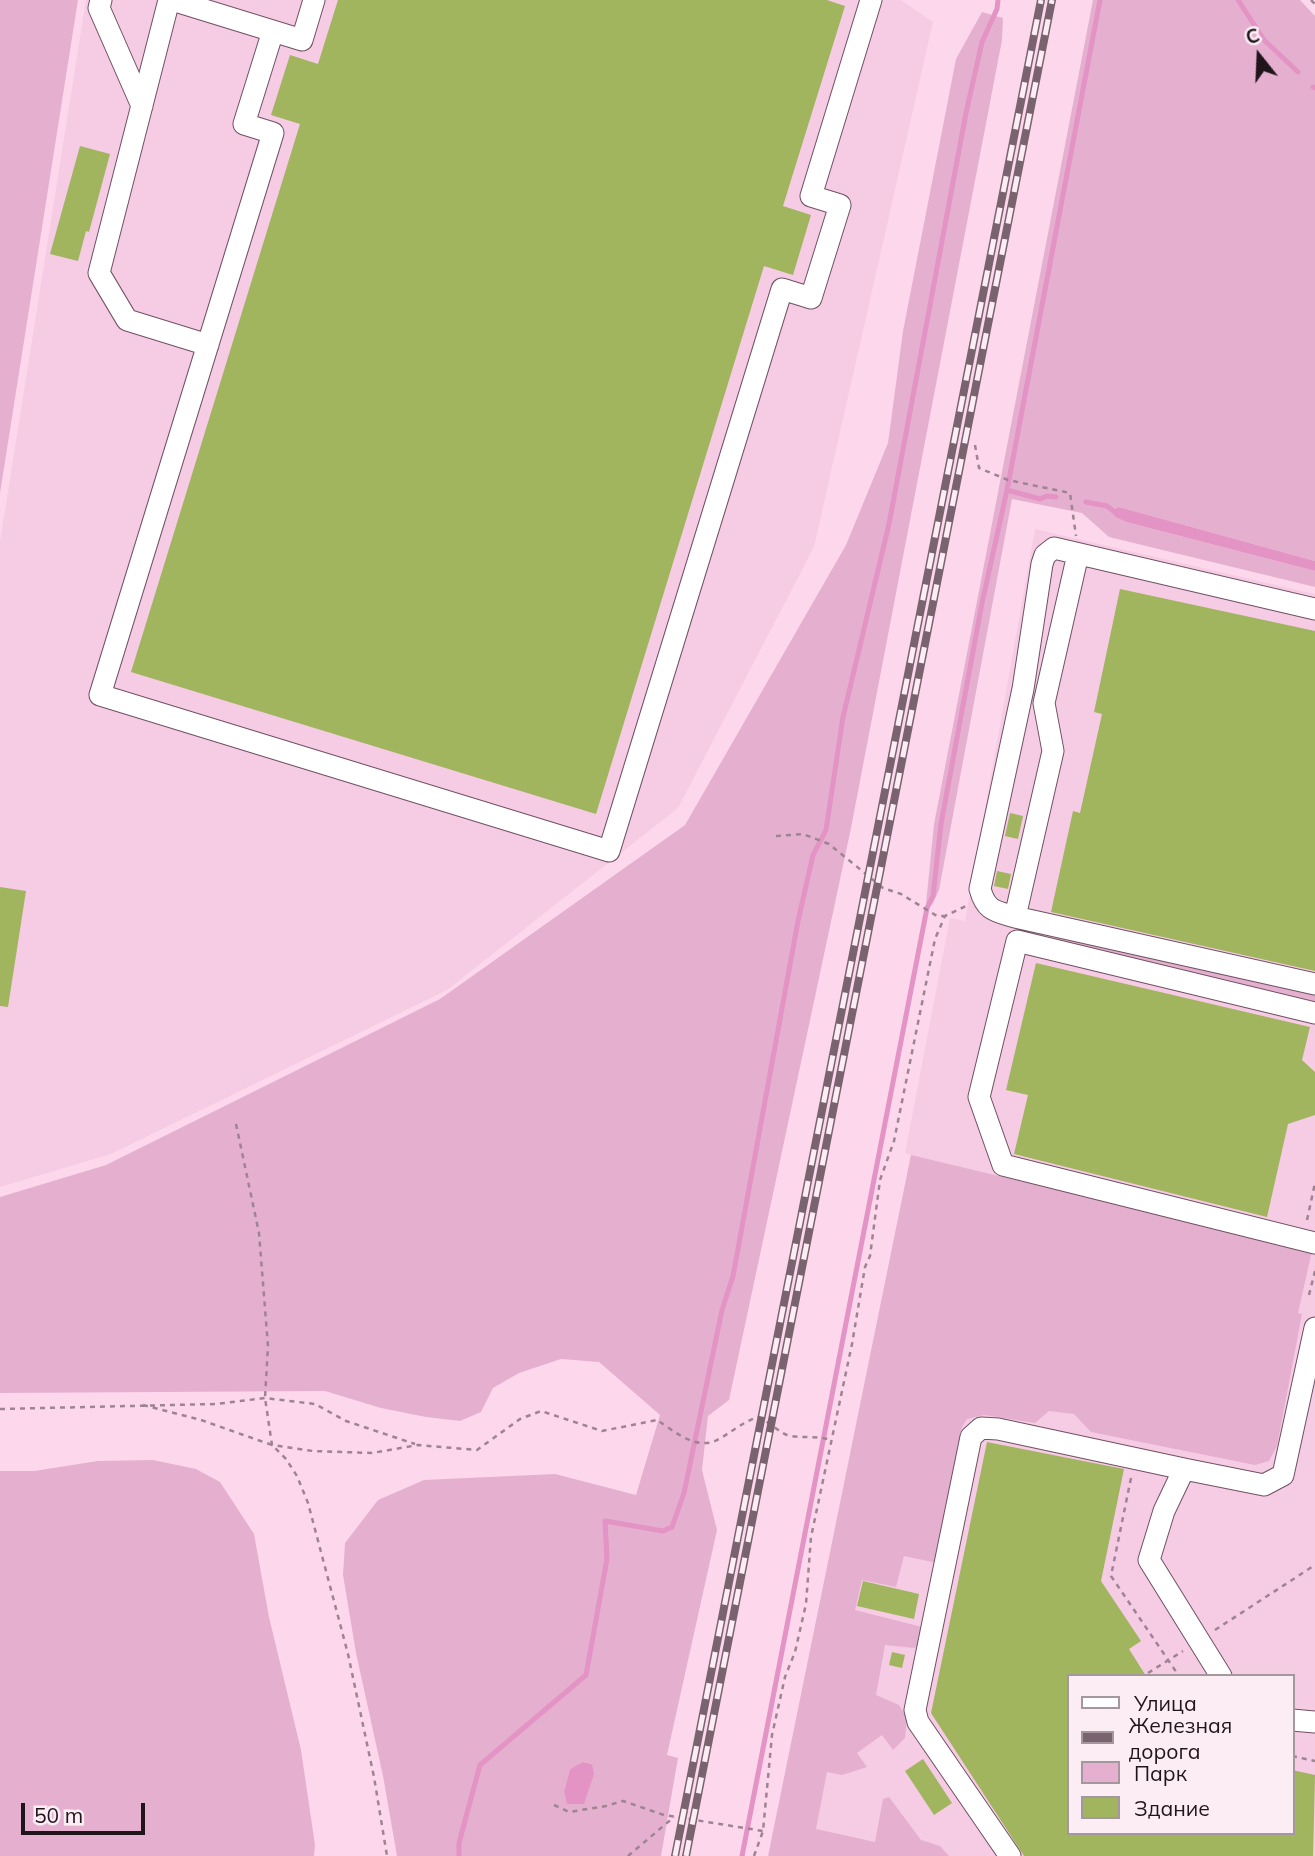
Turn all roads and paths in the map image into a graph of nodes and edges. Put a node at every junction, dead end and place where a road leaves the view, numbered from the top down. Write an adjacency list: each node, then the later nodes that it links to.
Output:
1 (101, 0): 8 (lane)
2 (170, 0): 7 (lane); 8 (lane)
3 (314, 0): 7 (lane)
4 (871, 0): 9 (lane)
5 (1311, 0): 6 (path)
6 (1315, 4)
7 (273, 31): 9 (lane)
8 (142, 106): 9 (lane)
9 (208, 345)
10 (975, 444): 11 (path)
11 (1079, 554): 12 (lane); 16 (lane); 16 (lane)
12 (1315, 609)
13 (776, 836): 15 (path)
14 (969, 905): 15 (path)
15 (945, 916): 28 (path)
16 (1015, 917): 17 (lane)
17 (1315, 984)
18 (1315, 1013): 21 (lane)
19 (236, 1124): 25 (path)
20 (1315, 1183): 21 (path)
21 (1308, 1242)
22 (1315, 1272): 23 (path)
23 (1309, 1296)
24 (1315, 1328): 31 (lane)
25 (265, 1398): 26 (path); 29 (path); 30 (path)
26 (143, 1405): 27 (path); 29 (path)
27 (0, 1409)
28 (832, 1441): 30 (path); 43 (path)
29 (272, 1445): 30 (path); 44 (path)
30 (418, 1445)
31 (1184, 1469): 33 (lane); 47 (lane)
32 (1315, 1565): 33 (path)
33 (1199, 1640): 36 (lane)
34 (1168, 1660): 35 (path)
35 (1148, 1673)
36 (1220, 1674)
37 (1294, 1720): 38 (lane)
38 (1315, 1722)
39 (1294, 1756): 40 (path)
40 (1315, 1761)
41 (554, 1805): 42 (path)
42 (675, 1816): 43 (path); 45 (path)
43 (763, 1831): 46 (path)
44 (387, 1856)
45 (628, 1856)
46 (754, 1856)
47 (1010, 1856)

